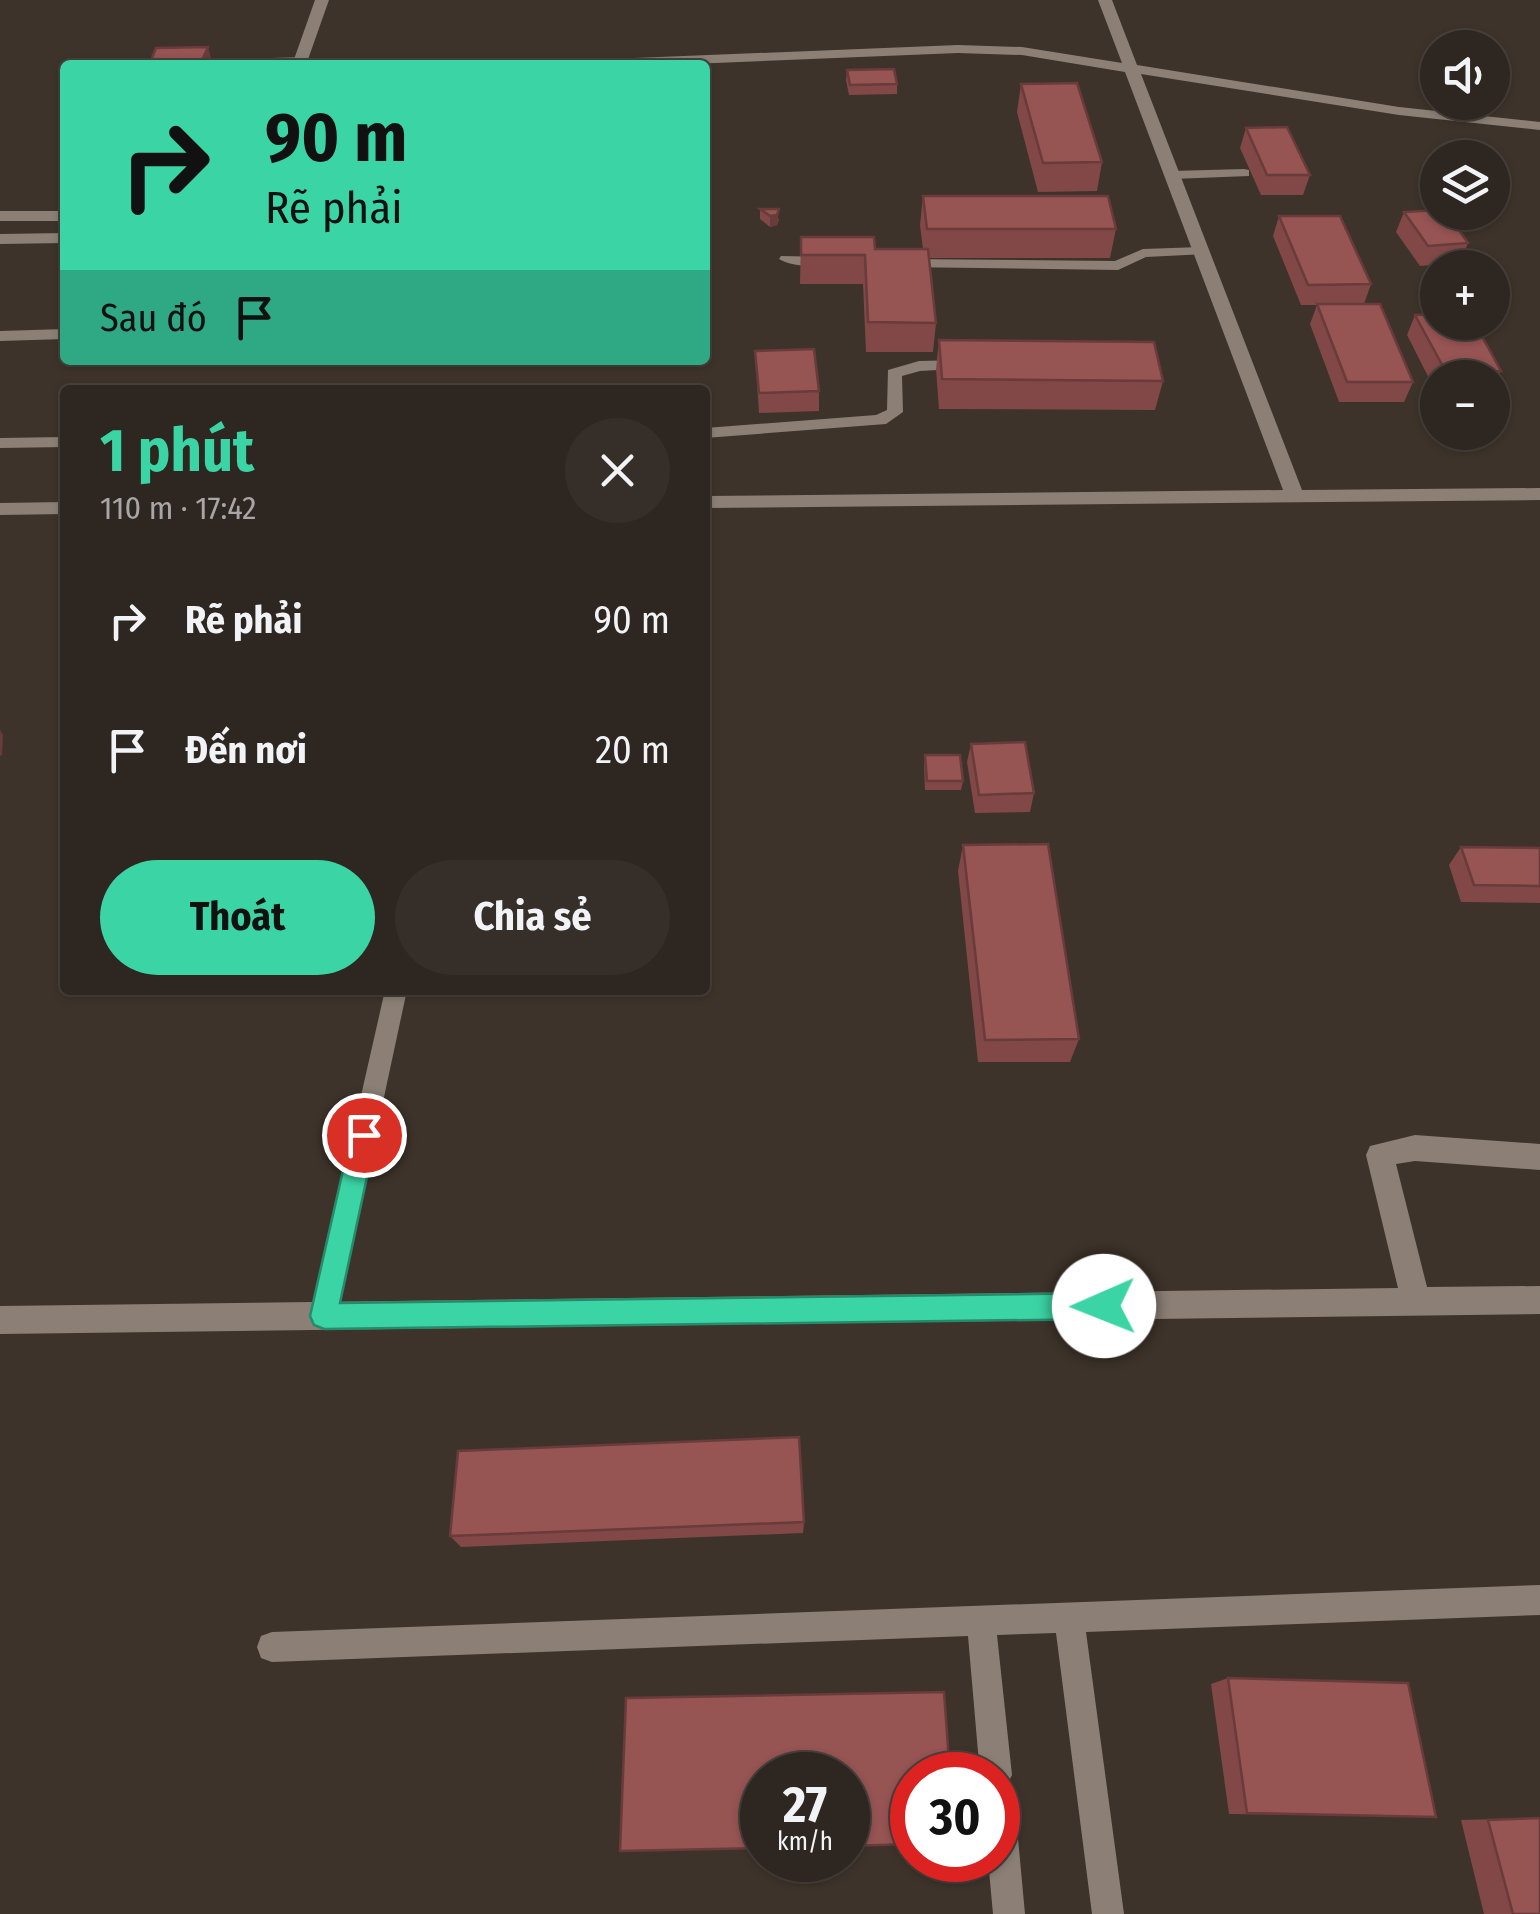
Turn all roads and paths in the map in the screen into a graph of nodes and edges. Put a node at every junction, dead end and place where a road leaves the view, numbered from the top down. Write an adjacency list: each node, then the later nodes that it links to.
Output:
1 (322, 0): 3 (street)
2 (1105, 0): 5 (street)
3 (301, 60)
4 (684, 60): 5 (street)
5 (1130, 66): 6 (street); 8 (street)
6 (1540, 126)
7 (1244, 173): 8 (lane)
8 (1172, 175): 13 (street)
9 (0, 216): 10 (street)
10 (60, 216)
11 (60, 238): 12 (street)
12 (0, 239)
13 (1201, 251): 16 (lane); 24 (street)
14 (786, 259): 15 (lane)
15 (841, 261)
16 (878, 262)
17 (60, 334): 18 (street)
18 (0, 336)
19 (991, 365): 20 (lane)
20 (710, 432)
21 (60, 442): 22 (lane)
22 (0, 443)
23 (1540, 494): 24 (street)
24 (1295, 496): 25 (street)
25 (710, 502)
26 (60, 508): 27 (street)
27 (0, 509)
28 (395, 995): 32 (lane)
29 (1540, 1157): 31 (street)
30 (1540, 1300): 31 (street)
31 (1416, 1302): 32 (street)
32 (324, 1316): 33 (street)
33 (0, 1320)
34 (1540, 1600): 35 (lane)
35 (1069, 1618): 36 (lane); 41 (lane)
36 (981, 1621): 37 (lane); 38 (lane)
37 (272, 1646)
38 (994, 1752)
39 (1006, 1882): 40 (lane)
40 (1009, 1914)
41 (1108, 1914)

